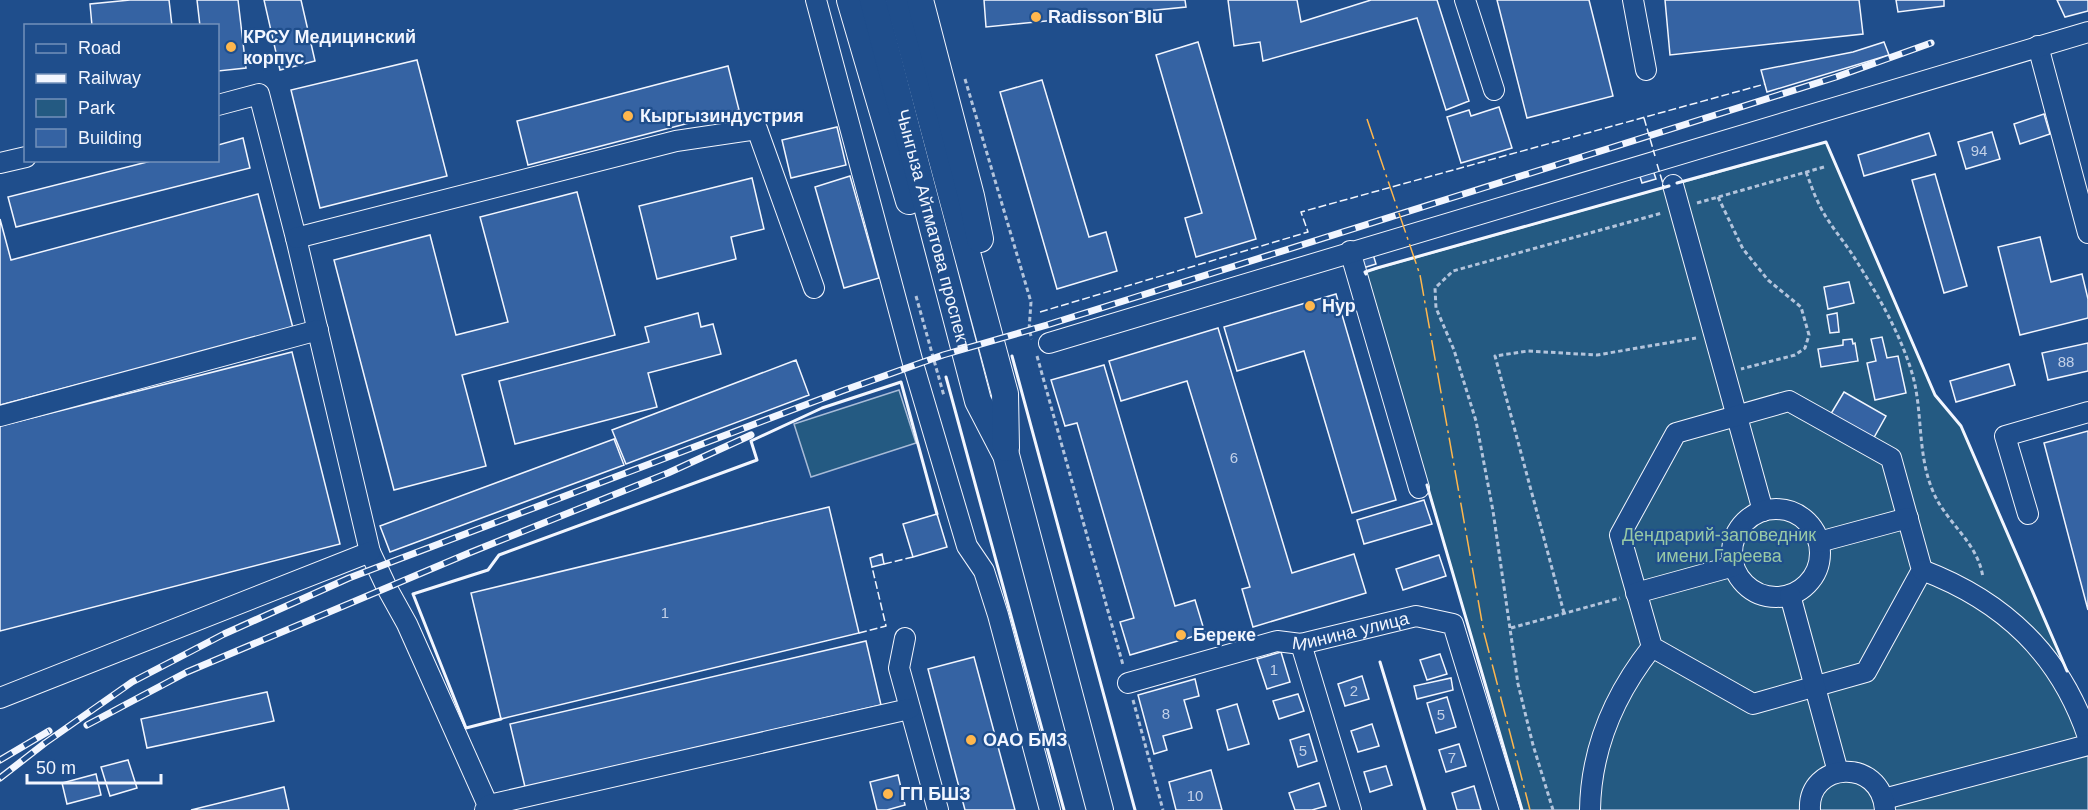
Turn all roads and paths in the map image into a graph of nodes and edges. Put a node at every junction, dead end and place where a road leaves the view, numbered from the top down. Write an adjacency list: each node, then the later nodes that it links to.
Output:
1 (816, 0): 61 (street)
2 (850, 0): 26 (main road)
3 (873, 0): 26 (main road, Чынгыза Айтматова проспект)
4 (899, 0): 25 (main road, Чынгыза Айтматова проспект)
5 (920, 0): 25 (main road)
6 (1465, 0): 12 (street)
7 (1633, 0): 10 (street)
8 (2088, 32): 9 (street)
9 (2038, 46): 21 (street); 23 (street)
10 (1646, 70)
11 (964, 78): 51 (path)
12 (1494, 90)
13 (219, 105): 22 (street)
14 (24, 157): 15 (street)
15 (0, 163)
16 (1824, 167): 17 (path)
17 (1806, 172): 19 (path); 45 (path)
18 (1673, 185): 20 (street)
19 (1718, 197): 20 (path); 30 (path)
20 (1679, 208): 28 (street); 47 (path)
21 (2088, 233)
22 (296, 238): 24 (street); 27 (street)
23 (1350, 251): 29 (street); 35 (street)
24 (813, 288)
25 (984, 314): 34 (main road, Чынгыза Айтматова проспект)
26 (958, 321): 34 (main road, Чынгыза Айтматова проспект)
27 (318, 330): 32 (street); 40 (street)
28 (1714, 334): 30 (street); 46 (path)
29 (1049, 343)
30 (1725, 374): 33 (street)
31 (2088, 412): 37 (street)
32 (0, 416)
33 (1737, 416): 36 (street); 38 (street); 43 (street)
34 (1006, 455): 62 (main road, Чынгыза Айтматова проспект)
35 (1419, 488)
36 (1763, 511): 39 (street); 41 (street)
37 (2028, 514)
38 (1908, 518): 39 (street); 42 (street)
39 (1819, 543): 44 (street)
40 (370, 552): 53 (street); 59 (street)
41 (1734, 566): 43 (street); 44 (street)
42 (1922, 570): 45 (street); 52 (street)
43 (1636, 593): 46 (path); 50 (street)
44 (1790, 595): 52 (street)
45 (1986, 601): 55 (street)
46 (1564, 613): 47 (path)
47 (1511, 628): 66 (path)
48 (905, 638): 54 (street)
49 (1301, 644): 51 (street, Минина улица); 64 (street); 65 (street, Минина улица)
50 (1652, 647): 52 (street); 67 (street)
51 (1128, 683): 63 (path)
52 (1815, 686): 57 (street)
53 (0, 698)
54 (909, 709): 59 (street); 60 (street)
55 (2088, 737)
56 (2088, 745): 58 (street)
57 (1838, 772): 58 (street); 68 (street)
58 (1884, 804)
59 (488, 808)
60 (938, 810)
61 (1050, 810)
62 (1100, 810)
63 (1163, 810)
64 (1351, 810)
65 (1510, 810)
66 (1553, 810)
67 (1590, 810)
68 (1810, 810)

